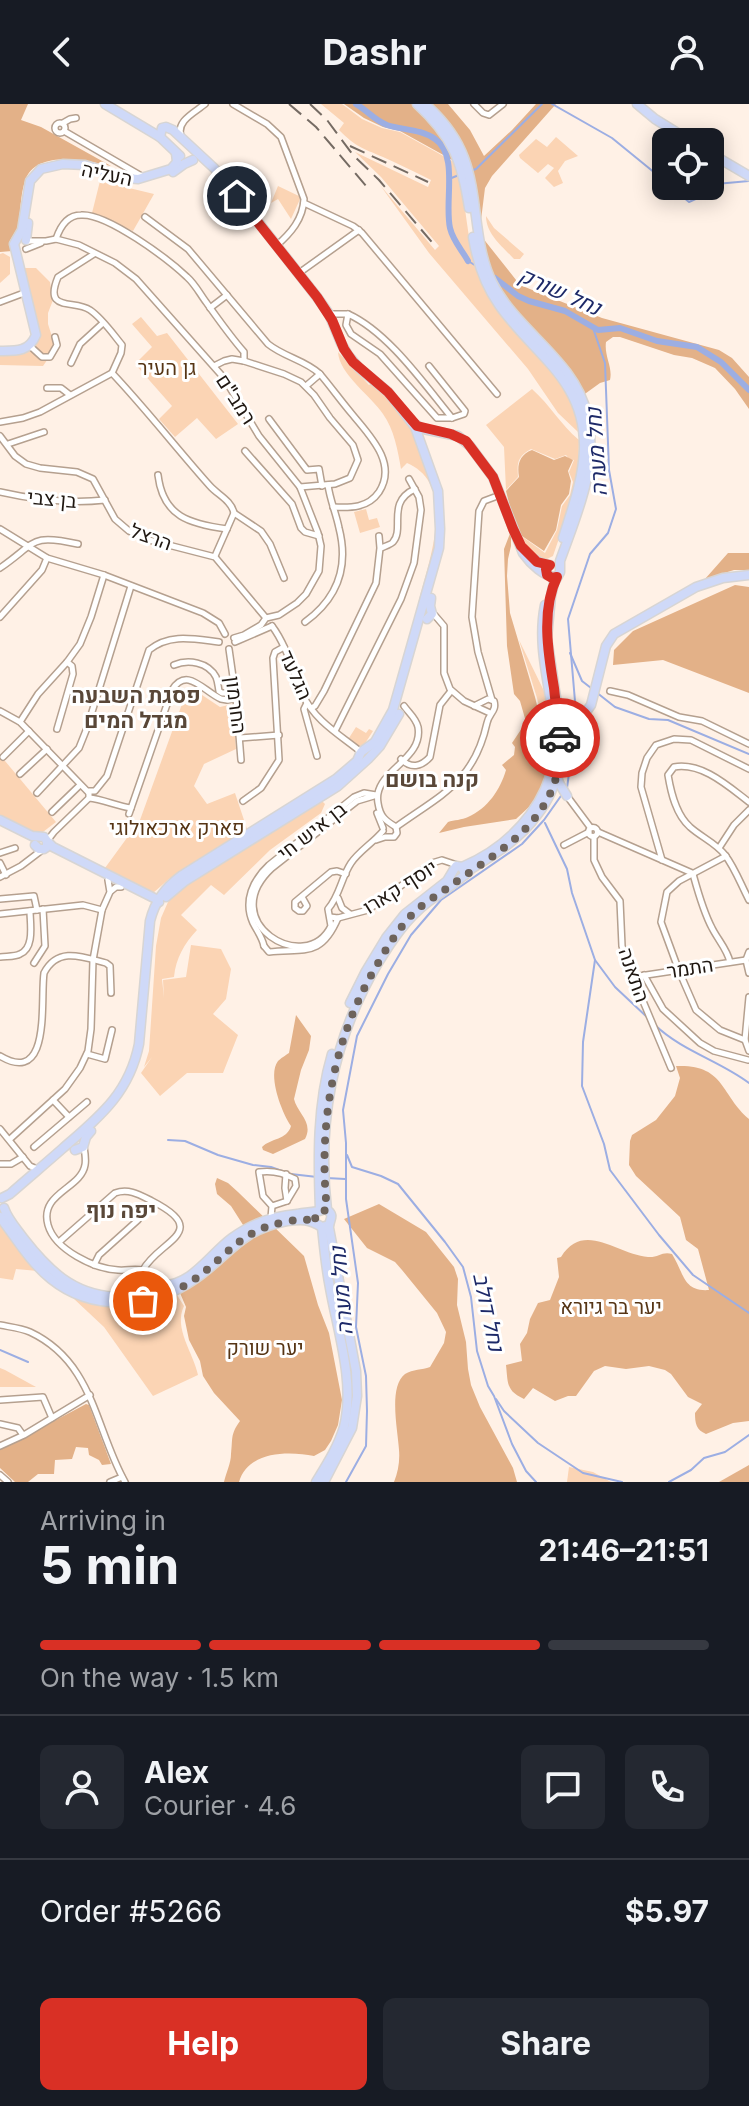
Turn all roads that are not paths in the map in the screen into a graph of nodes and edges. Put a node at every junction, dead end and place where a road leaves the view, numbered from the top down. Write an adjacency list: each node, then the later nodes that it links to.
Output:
1 (105, 104): 12 (main road)
2 (113, 104): 12 (main road)
3 (202, 104): 12 (street); 13 (street)
4 (233, 104): 19 (street)
5 (417, 104): 23 (main road)
6 (425, 104): 23 (main road)
7 (474, 104): 8 (street)
8 (503, 104)
9 (637, 104): 11 (main road)
10 (76, 118): 17 (street)
11 (669, 128)
12 (164, 131): 13 (main road); 14 (main road)
13 (182, 137): 15 (main road)
14 (176, 153): 15 (main road); 17 (main road, העליה)
15 (193, 157): 24 (main road, העליה); 25 (main road)
16 (724, 161): 18 (main road)
17 (138, 176): 24 (main road, העליה)
18 (749, 176)
19 (304, 203): 21 (street); 25 (street)
20 (145, 217): 29 (street)
21 (359, 230): 27 (street); 46 (street)
22 (56, 239): 24 (street); 26 (street, רמב"ם); 31 (street)
23 (476, 240): 51 (main road); 51 (main road)
24 (23, 245): 28 (main road, העליה)
25 (276, 246): 27 (main road)
26 (94, 254): 34 (street); 40 (street, רמב"ם)
27 (298, 273): 32 (main road)
28 (24, 293): 30 (street); 36 (main road, העליה)
29 (227, 295): 31 (street); 43 (street)
30 (0, 302)
31 (210, 308): 38 (street)
32 (329, 314): 33 (street); 53 (main road)
33 (348, 314): 48 (street); 48 (street)
34 (103, 323): 39 (street); 42 (street)
35 (55, 337): 36 (street)
36 (30, 346): 37 (main road)
37 (1, 352)
38 (244, 361): 40 (street); 44 (street)
39 (71, 363)
40 (214, 366): 60 (street, רמב"ם)
41 (429, 366): 48 (street)
42 (112, 373): 47 (street); 66 (street)
43 (320, 374): 44 (street); 65 (street)
44 (306, 386): 59 (street)
45 (47, 388): 47 (street)
46 (497, 394)
47 (70, 395): 50 (street)
48 (452, 418)
49 (269, 419): 59 (street)
50 (0, 422)
51 (586, 430): 77 (main road)
52 (44, 432): 55 (street)
53 (424, 434): 63 (main road); 82 (main road)
54 (0, 436): 55 (street, הרצל)
55 (8, 445): 64 (street, הרצל)
56 (245, 451): 69 (street)
57 (158, 475): 68 (street)
58 (409, 479): 61 (street)
59 (325, 485): 60 (street); 65 (street)
60 (300, 487): 69 (street, רמב"ם)
61 (415, 489): 73 (street); 111 (street)
62 (0, 492): 64 (street, בן צבי)
63 (500, 495): 77 (main road); 94 (street)
64 (105, 500): 74 (street, הרצל)
65 (333, 507): 85 (street)
66 (234, 513): 68 (street); 80 (street)
67 (0, 529): 72 (street)
68 (227, 529): 74 (street)
69 (319, 536): 84 (street, רמב"ם)
70 (379, 536): 73 (street)
71 (78, 544): 72 (street)
72 (27, 545): 75 (street); 76 (street)
73 (380, 548): 102 (street)
74 (215, 557): 84 (street)
75 (47, 558): 78 (street); 83 (street)
76 (2, 565)
77 (552, 571): 108 (main road)
78 (104, 575): 81 (street); 91 (street)
79 (749, 575): 108 (main road)
80 (284, 578)
81 (131, 586): 86 (street); 121 (street)
82 (426, 613): 95 (street); 104 (main road)
83 (0, 617)
84 (269, 622): 87 (street, רמב"ם); 89 (street, הגלעד)
85 (305, 622)
86 (225, 634): 87 (street); 88 (street)
87 (234, 640): 90 (street)
88 (219, 642): 90 (street); 127 (street)
89 (284, 647): 102 (street, הגלעד); 112 (street)
90 (229, 649): 99 (street, החרמון)
91 (67, 662): 107 (street); 109 (street)
92 (174, 665): 93 (street)
93 (217, 682): 97 (street); 98 (street)
94 (488, 690): 100 (street); 101 (street)
95 (451, 691): 103 (street); 120 (street)
96 (610, 691): 114 (street)
97 (227, 693)
98 (212, 695): 99 (street); 127 (street)
99 (236, 698): 113 (street, החרמון)
100 (492, 700): 101 (street); 106 (street)
101 (484, 701): 103 (street); 106 (street)
102 (309, 705): 111 (street, הגלעד); 117 (street)
103 (474, 706): 106 (street)
104 (399, 709): 116 (main road); 120 (street)
105 (0, 711): 107 (street)
106 (487, 714): 136 (street)
107 (20, 722): 110 (street)
108 (561, 722): 124 (main road); 147 (main road)
109 (57, 729)
110 (29, 731): 115 (street); 118 (street)
111 (335, 731): 116 (street, הגלעד)
112 (279, 735): 113 (street); 131 (street)
113 (240, 738): 119 (street, החרמון)
114 (749, 744)
115 (47, 749): 121 (street); 123 (street)
116 (364, 755): 158 (main road)
117 (317, 756)
118 (3, 757)
119 (241, 760)
120 (402, 760): 128 (street)
121 (63, 766): 125 (street); 126 (street)
122 (749, 769): 145 (street)
123 (20, 774)
124 (557, 775): 129 (main road); 130 (main road)
125 (80, 785): 127 (street); 134 (street)
126 (37, 793)
127 (92, 795): 139 (street)
128 (375, 795): 136 (street); 137 (street); 167 (street, בן איש חי); 168 (street, בן איש חי)
129 (567, 796): 130 (main road); 138 (street)
130 (547, 799): 147 (main road)
131 (243, 801)
132 (749, 802): 142 (street)
133 (749, 810): 142 (street)
134 (52, 812)
135 (0, 823): 139 (main road)
136 (393, 825): 137 (street); 137 (street)
137 (384, 832): 148 (street)
138 (593, 832): 140 (street); 145 (street); 179 (street, התאנה)
139 (42, 843): 150 (street); 151 (main road); 158 (main road)
140 (564, 845)
141 (15, 848): 143 (street)
142 (719, 848): 144 (street)
143 (0, 853)
144 (726, 856): 149 (street); 157 (street)
145 (662, 860): 149 (street)
146 (0, 863): 150 (street)
147 (459, 871): 164 (street, יוסף קארו); 205 (main road)
148 (346, 874): 154 (street); 155 (street)
149 (693, 874): 174 (street); 176 (street)
150 (3, 876)
151 (108, 880): 152 (main road); 153 (street)
152 (121, 887): 153 (street); 158 (main road)
153 (110, 892): 162 (street)
154 (302, 897)
155 (338, 897): 159 (street); 160 (street)
156 (0, 899): 161 (street)
157 (749, 900)
158 (158, 903): 195 (main road)
159 (332, 905): 160 (street); 165 (street)
160 (341, 907): 164 (street, יוסף קארו); 166 (street)
161 (37, 910): 162 (street); 163 (street); 171 (street); 175 (street)
162 (102, 910): 172 (street)
163 (0, 914)
164 (354, 915): 166 (street, יוסף קארו)
165 (330, 916): 166 (street); 167 (street)
166 (338, 918): 169 (street)
167 (274, 940): 168 (street); 169 (street)
168 (264, 946): 169 (street)
169 (274, 952)
170 (749, 952): 173 (street)
171 (0, 957)
172 (93, 960): 180 (street); 184 (street); 185 (street)
173 (746, 960): 174 (street, התמר); 177 (street)
174 (730, 962): 176 (street, התמר)
175 (34, 963)
176 (679, 971): 178 (street, התמר); 183 (street)
177 (749, 973)
178 (644, 975): 179 (street, התמר); 186 (street)
179 (633, 977): 188 (street, התאנה)
180 (111, 993)
181 (749, 997): 183 (street)
182 (112, 1030): 187 (street)
183 (745, 1040): 186 (street)
184 (87, 1054): 187 (street); 190 (street)
185 (0, 1056)
186 (749, 1058)
187 (105, 1059): 189 (street)
188 (671, 1068)
189 (102, 1070)
190 (53, 1100): 192 (street); 194 (street)
191 (87, 1102): 192 (street)
192 (69, 1117): 196 (street)
193 (0, 1129): 194 (street)
194 (10, 1139): 197 (street)
195 (78, 1144): 199 (main road); 203 (main road); 209 (street)
196 (34, 1147)
197 (25, 1159): 198 (street); 199 (street); 201 (street)
198 (0, 1164)
199 (39, 1169): 201 (main road)
200 (286, 1174): 202 (street); 202 (street); 204 (street)
201 (29, 1178): 203 (main road)
202 (287, 1201): 204 (street)
203 (2, 1204): 212 (main road)
204 (272, 1206): 206 (street)
205 (321, 1211): 206 (main road); 208 (main road); 208 (main road)
206 (271, 1219): 212 (main road)
207 (138, 1220): 210 (street)
208 (322, 1225): 212 (main road); 224 (main road); 225 (main road)
209 (59, 1242): 210 (street); 211 (street)
210 (94, 1265): 211 (street)
211 (143, 1270): 212 (street)
212 (161, 1289)
213 (0, 1325): 214 (street)
214 (90, 1395): 216 (street); 221 (street)
215 (0, 1400): 216 (street)
216 (52, 1418): 218 (street)
217 (0, 1424): 218 (street)
218 (24, 1435): 219 (street)
219 (0, 1446)
220 (0, 1475): 222 (street)
221 (123, 1479): 223 (street)
222 (8, 1482)
223 (110, 1482)
224 (316, 1482)
225 (324, 1482)

